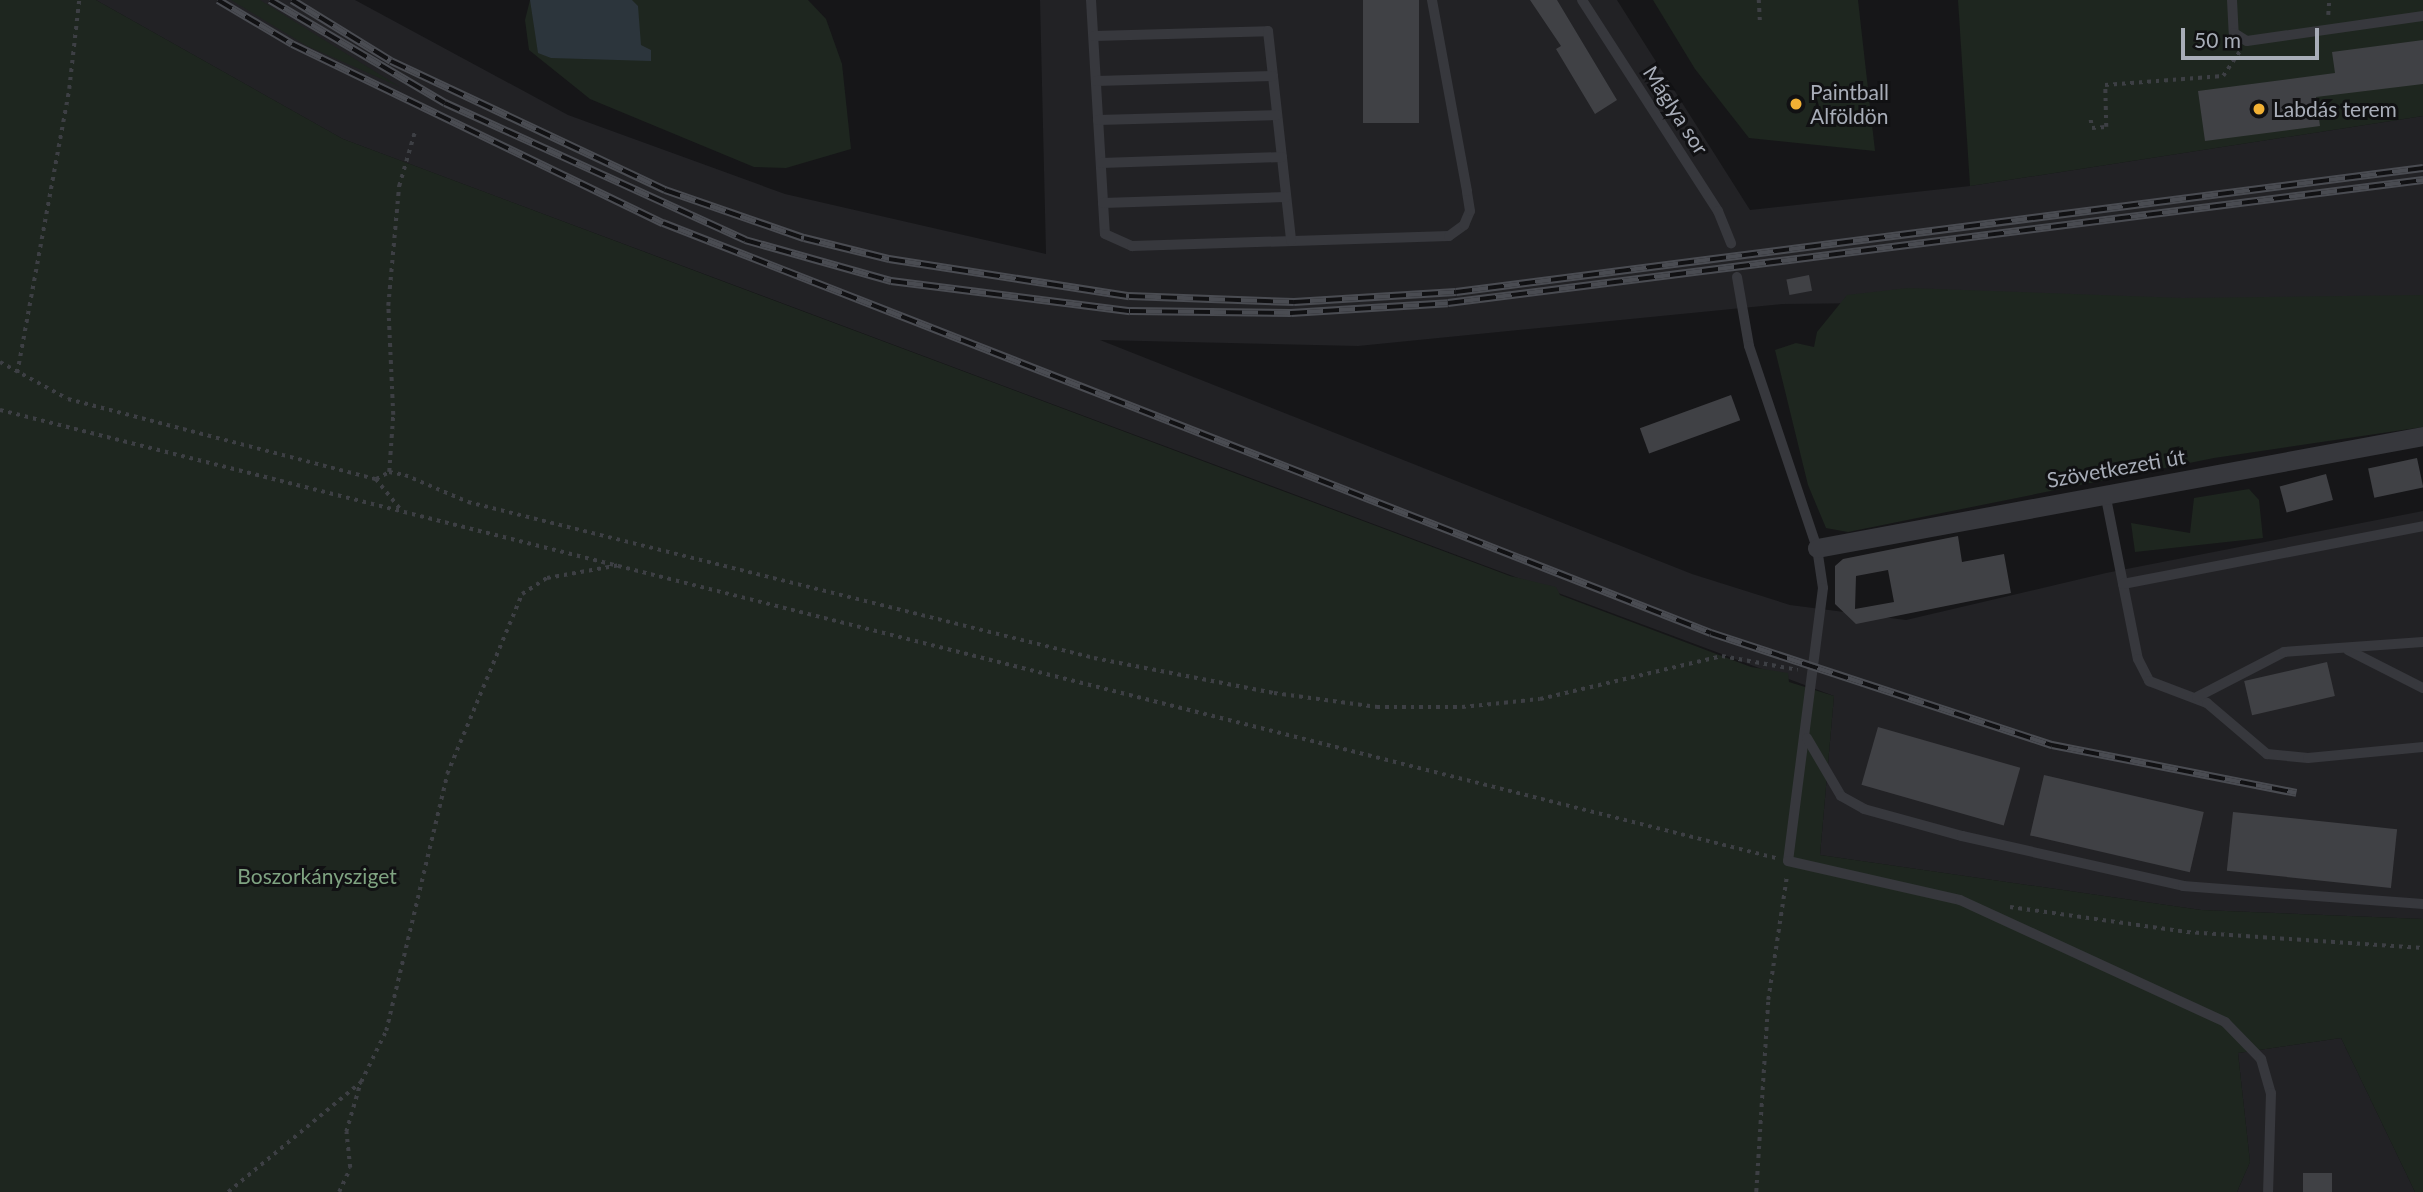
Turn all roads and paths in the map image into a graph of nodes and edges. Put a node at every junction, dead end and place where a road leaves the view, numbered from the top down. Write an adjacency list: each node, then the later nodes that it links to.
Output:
1 (79, 0): 25 (path)
2 (1091, 0): 9 (lane)
3 (1432, 0): 21 (lane)
4 (1582, 0): 22 (lane, Máglya sor)
5 (1759, 0): 8 (path)
6 (2232, 0): 10 (lane)
7 (2423, 16): 10 (lane)
8 (1760, 21)
9 (1094, 36): 11 (lane); 12 (lane)
10 (2247, 41): 15 (path)
11 (1273, 76): 12 (lane); 13 (lane)
12 (1096, 81): 14 (lane)
13 (1277, 115): 14 (lane); 17 (lane)
14 (1098, 120): 18 (lane)
15 (2091, 120)
16 (415, 131): 28 (path)
17 (1282, 157): 18 (lane); 19 (lane)
18 (1101, 163): 20 (lane)
19 (1286, 197): 20 (lane); 21 (lane)
20 (1103, 203): 21 (lane)
21 (1291, 242)
22 (1731, 244)
23 (1737, 277): 33 (lane)
24 (0, 362): 25 (path)
25 (17, 373): 29 (path)
26 (0, 410): 31 (path)
27 (2423, 436): 30 (street, Szövetkezeti út)
28 (389, 472): 29 (path); 38 (path)
29 (376, 479): 31 (path)
30 (2105, 492): 33 (street, Szövetkezeti út); 35 (lane)
31 (401, 511): 34 (path)
32 (2423, 526): 35 (lane)
33 (1817, 548): 38 (lane)
34 (622, 564): 43 (path); 47 (path)
35 (2123, 583): 40 (lane)
36 (2423, 642): 37 (lane)
37 (2347, 649): 39 (lane); 40 (lane)
38 (1815, 675): 41 (lane)
39 (2423, 688)
40 (2197, 697): 42 (lane)
41 (1807, 738): 43 (lane); 44 (lane)
42 (2423, 747)
43 (1788, 861): 50 (path); 51 (lane)
44 (2423, 904)
45 (2000, 905): 46 (path)
46 (2423, 948)
47 (361, 1082): 48 (path); 49 (path)
48 (228, 1192)
49 (339, 1192)
50 (1756, 1192)
51 (2268, 1192)

